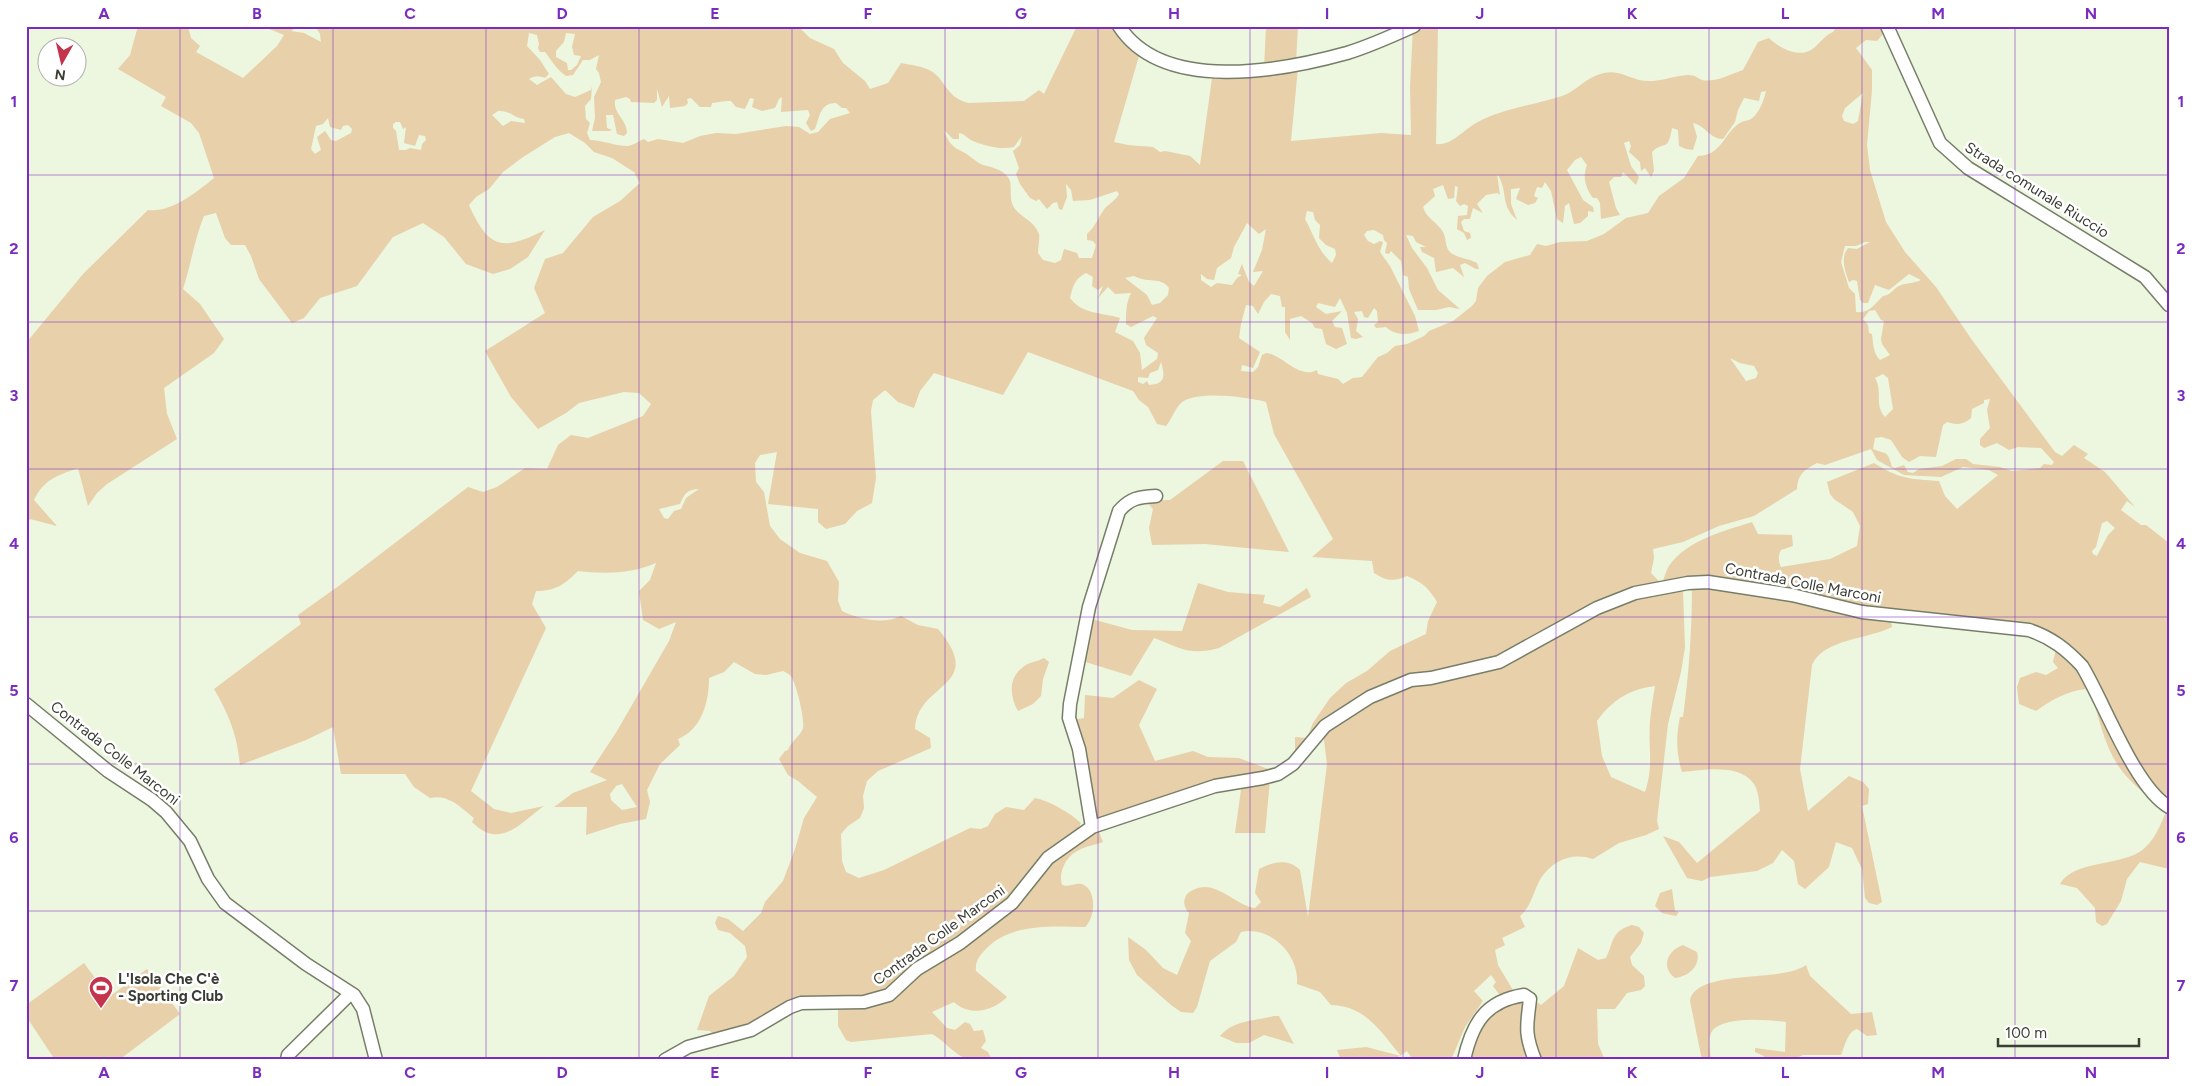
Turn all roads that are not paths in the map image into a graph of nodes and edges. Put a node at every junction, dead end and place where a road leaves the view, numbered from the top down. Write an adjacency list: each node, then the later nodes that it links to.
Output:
1 (1119, 26): 2 (street)
2 (1414, 26)
3 (1888, 26): 4 (street, Strada comunale Riuccio)
4 (2169, 305)
5 (1156, 496): 8 (street)
6 (26, 704): 9 (street, Contrada Colle Marconi)
7 (2169, 807): 8 (street, Contrada Colle Marconi)
8 (1092, 827): 12 (street, Contrada Colle Marconi)
9 (352, 993): 10 (street); 11 (street, Contrada Colle Marconi)
10 (287, 1060)
11 (376, 1060)
12 (665, 1060)
13 (1464, 1060): 14 (street)
14 (1535, 1060)

